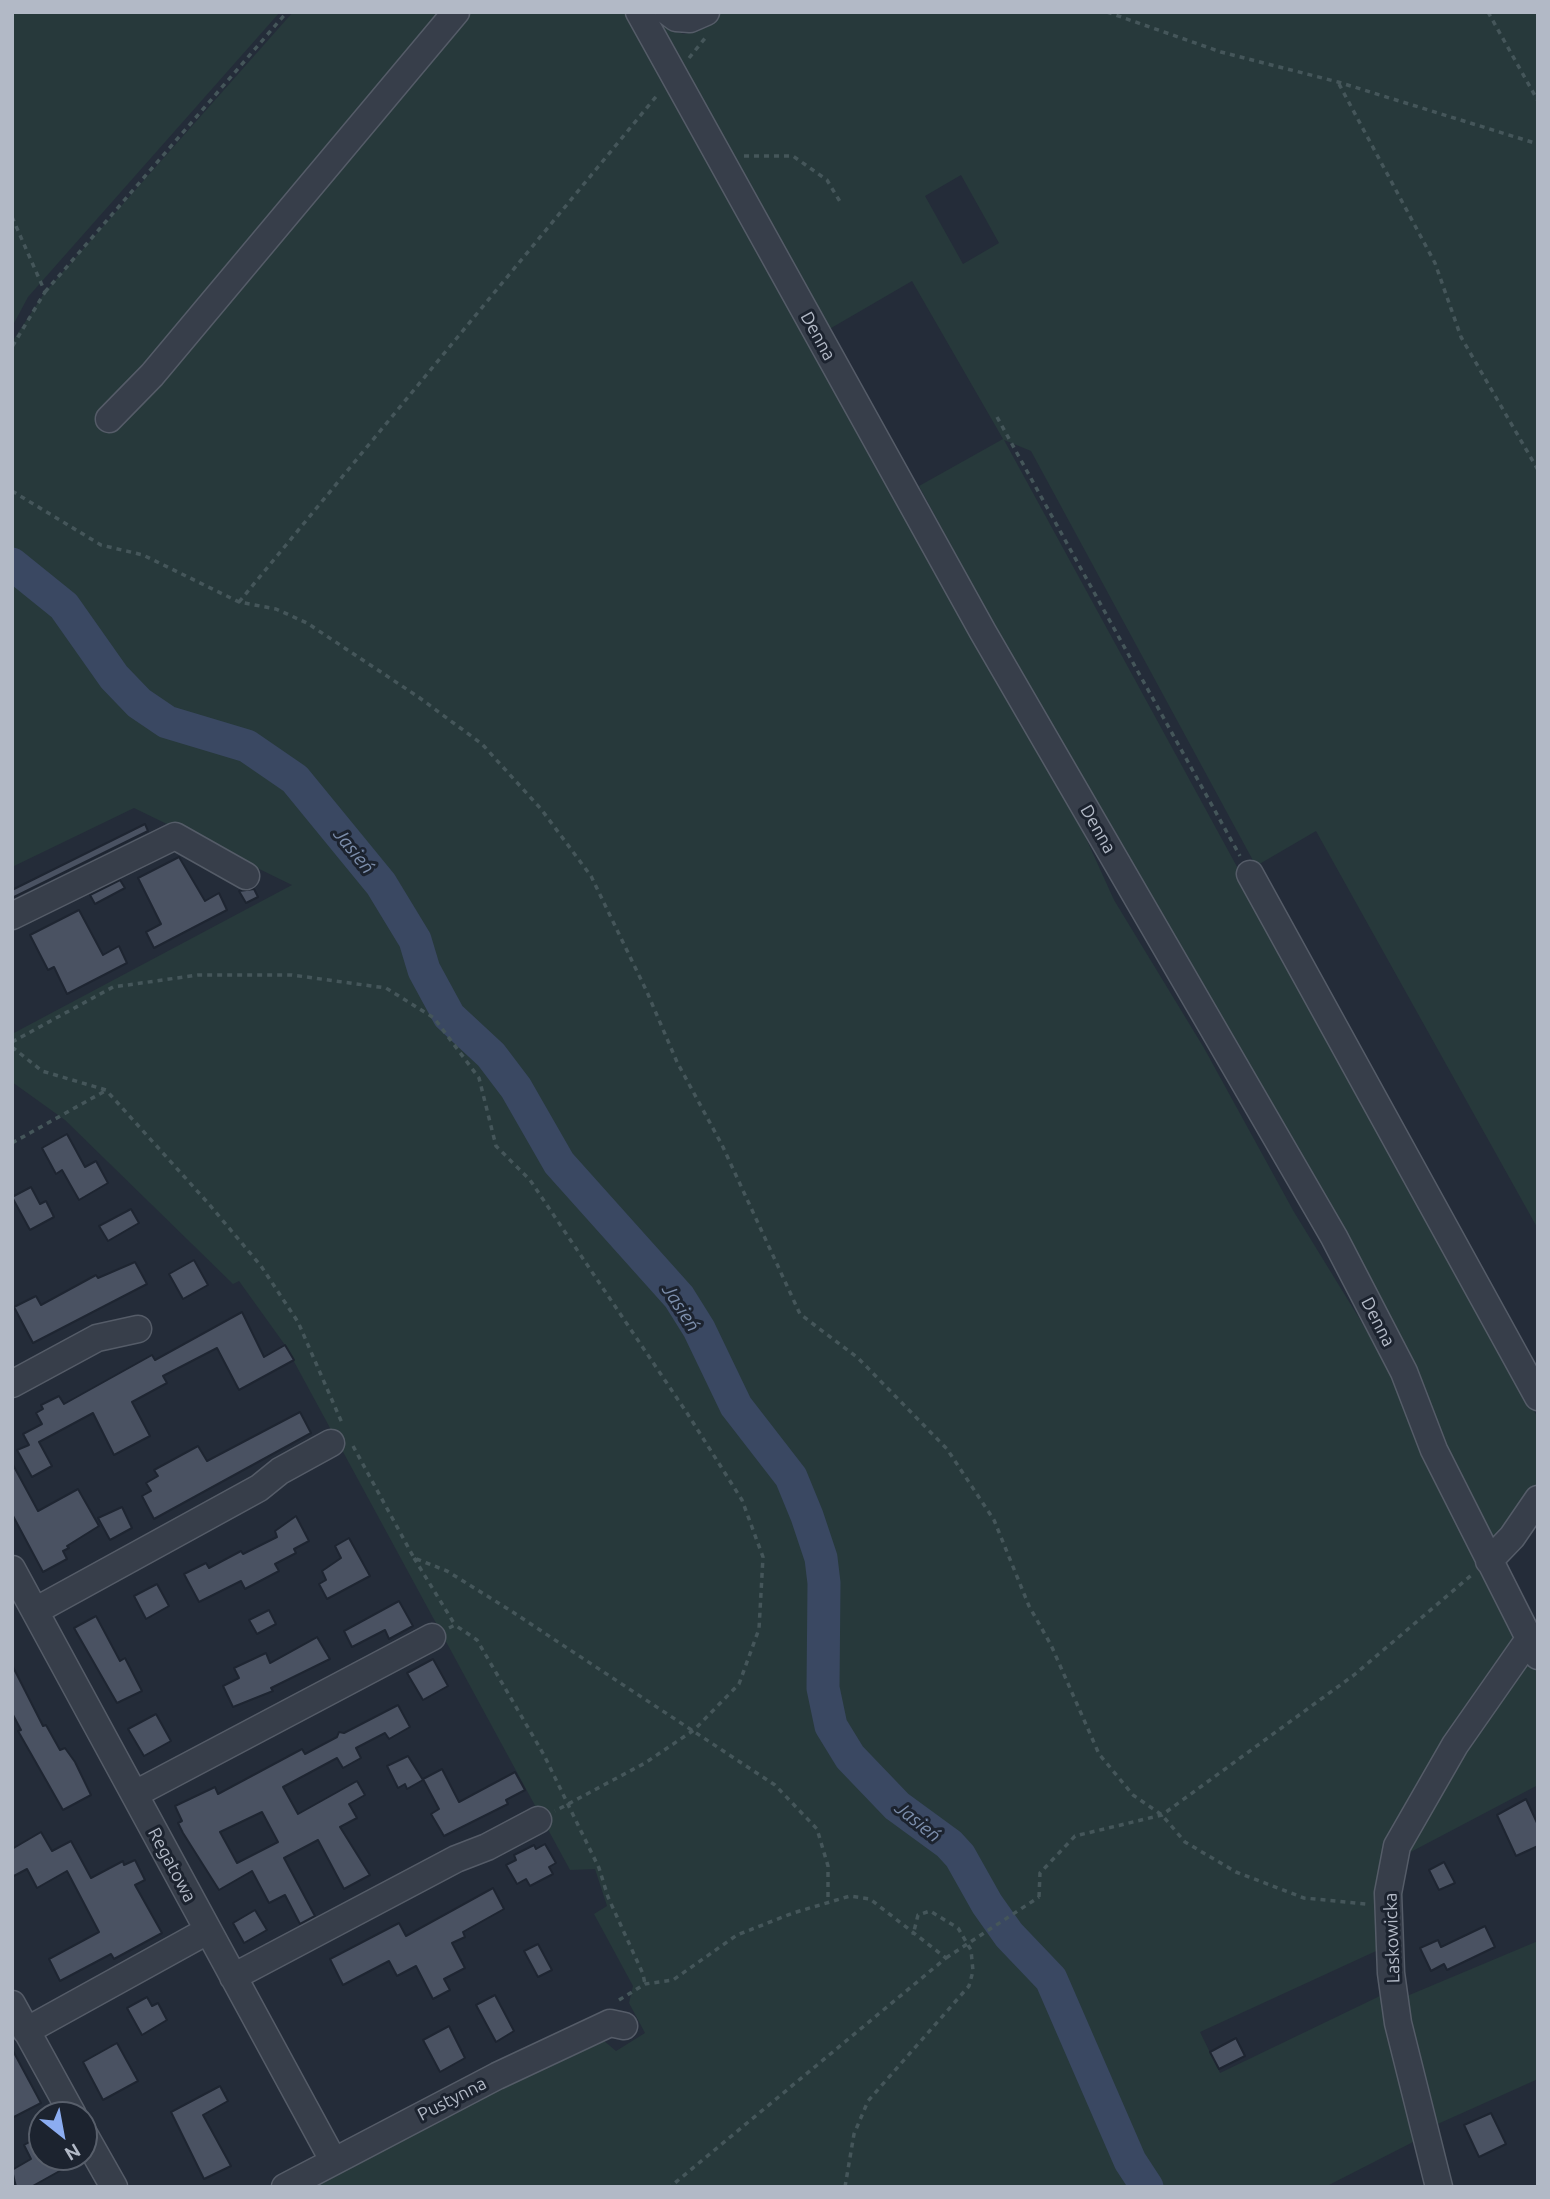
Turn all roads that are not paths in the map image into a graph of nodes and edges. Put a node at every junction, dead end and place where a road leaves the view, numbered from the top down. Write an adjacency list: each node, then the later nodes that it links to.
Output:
1 (456, 12): 5 (street)
2 (639, 12): 14 (street, Denna)
3 (668, 12): 4 (street)
4 (707, 23)
5 (109, 419)
6 (1250, 874): 11 (street)
7 (246, 876): 8 (street)
8 (12, 916)
9 (138, 1329): 10 (street)
10 (12, 1384)
11 (1538, 1398)
12 (331, 1443): 16 (street)
13 (1538, 1499): 14 (street)
14 (1489, 1561): 18 (street, Denna)
15 (12, 1569): 16 (street, Regatowa)
16 (35, 1611): 19 (street, Regatowa)
17 (432, 1637): 19 (street)
18 (1533, 1647): 31 (street, Laskowicka)
19 (135, 1794): 21 (street, Regatowa)
20 (538, 1820): 22 (street)
21 (207, 1931): 22 (street, Regatowa); 25 (street)
22 (233, 1977): 28 (street, Regatowa)
23 (12, 2004): 25 (street)
24 (624, 2026): 28 (street, Pustynna)
25 (26, 2031): 26 (street)
26 (65, 2101)
27 (98, 2159): 29 (street)
28 (333, 2160): 30 (street, Pustynna)
29 (114, 2187)
30 (285, 2187)
31 (1439, 2187)

